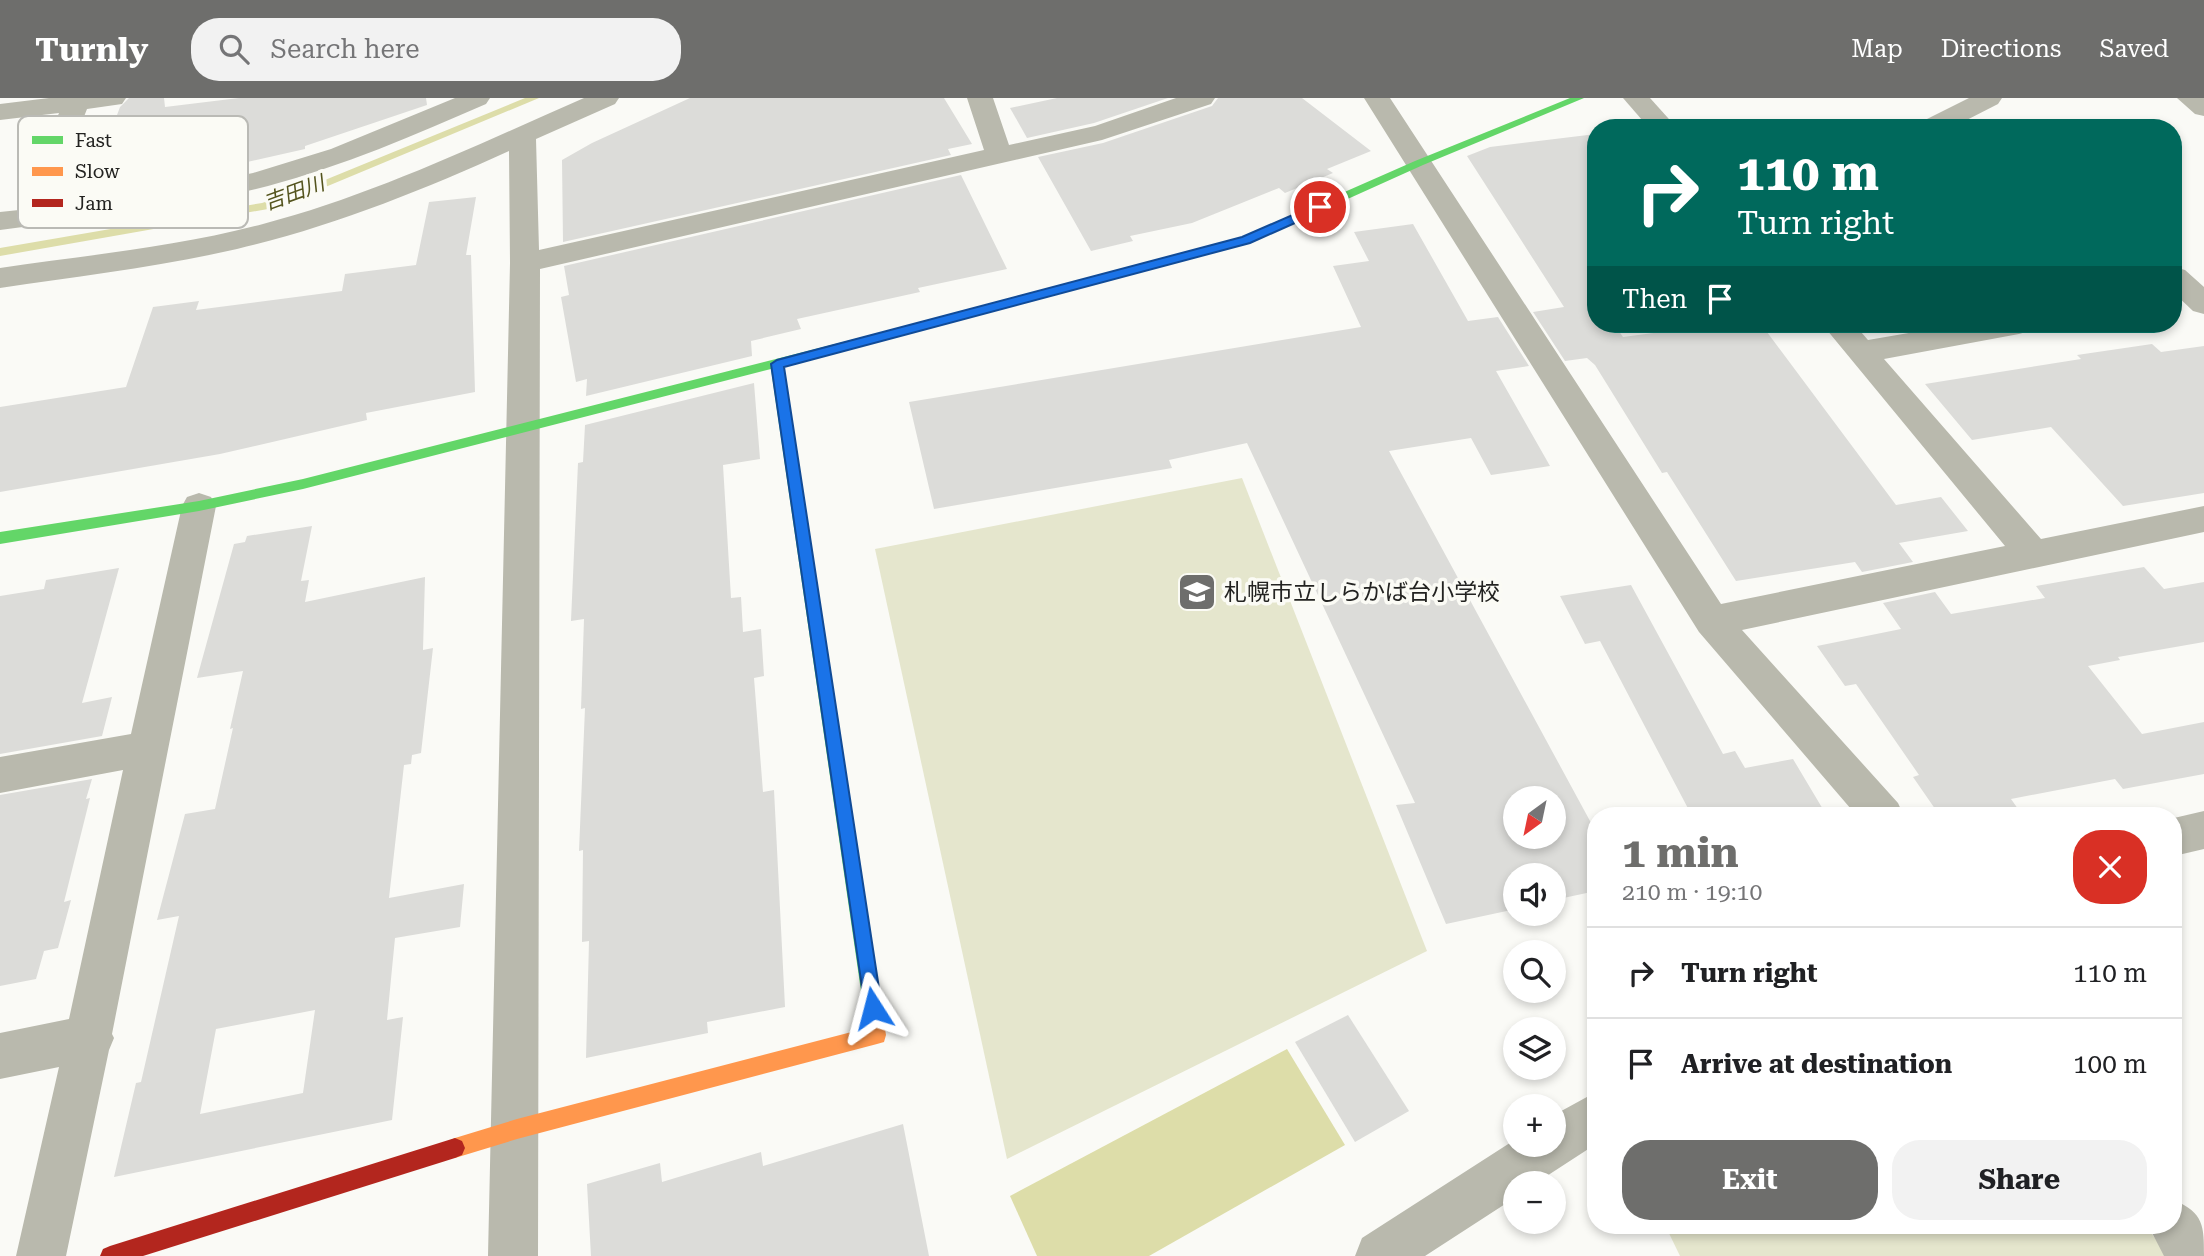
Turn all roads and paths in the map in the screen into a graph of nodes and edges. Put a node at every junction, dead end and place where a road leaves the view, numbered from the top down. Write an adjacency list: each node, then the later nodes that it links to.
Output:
1 (113, 98): 10 (street)
2 (477, 98): 19 (street)
3 (606, 98): 16 (street)
4 (980, 98): 17 (street)
5 (1202, 98): 17 (street)
6 (1377, 98): 18 (street)
7 (1579, 98): 18 (street)
8 (1636, 98): 14 (street)
9 (2190, 98): 12 (street)
10 (77, 100): 13 (street)
11 (1985, 108): 15 (street)
12 (2204, 108)
13 (0, 112)
14 (1656, 119)
15 (1955, 119)
16 (522, 135): 22 (street); 23 (street)
17 (999, 154): 22 (street)
18 (1419, 163): 27 (street); 33 (street)
19 (248, 181)
20 (18, 219): 21 (street)
21 (0, 222)
22 (525, 263): 28 (street)
23 (0, 278)
24 (1845, 333): 26 (street)
25 (1968, 333): 26 (street)
26 (1861, 352): 32 (street)
27 (777, 364): 28 (street); 40 (street)
28 (522, 426): 29 (street); 40 (street)
29 (199, 506): 31 (street); 34 (street)
30 (2204, 519): 32 (street)
31 (0, 538)
32 (2032, 553): 33 (street)
33 (1712, 621): 36 (street)
34 (146, 749): 35 (street); 37 (street)
35 (0, 775)
36 (1875, 807)
37 (90, 1038): 38 (street); 44 (street)
38 (0, 1056)
39 (1587, 1122): 41 (street)
40 (517, 1129): 45 (street); 46 (street)
41 (1566, 1136)
42 (1533, 1157): 47 (street)
43 (2179, 1234): 48 (street)
44 (41, 1256)
45 (110, 1256)
46 (513, 1256)
47 (1380, 1256)
48 (2194, 1256)

